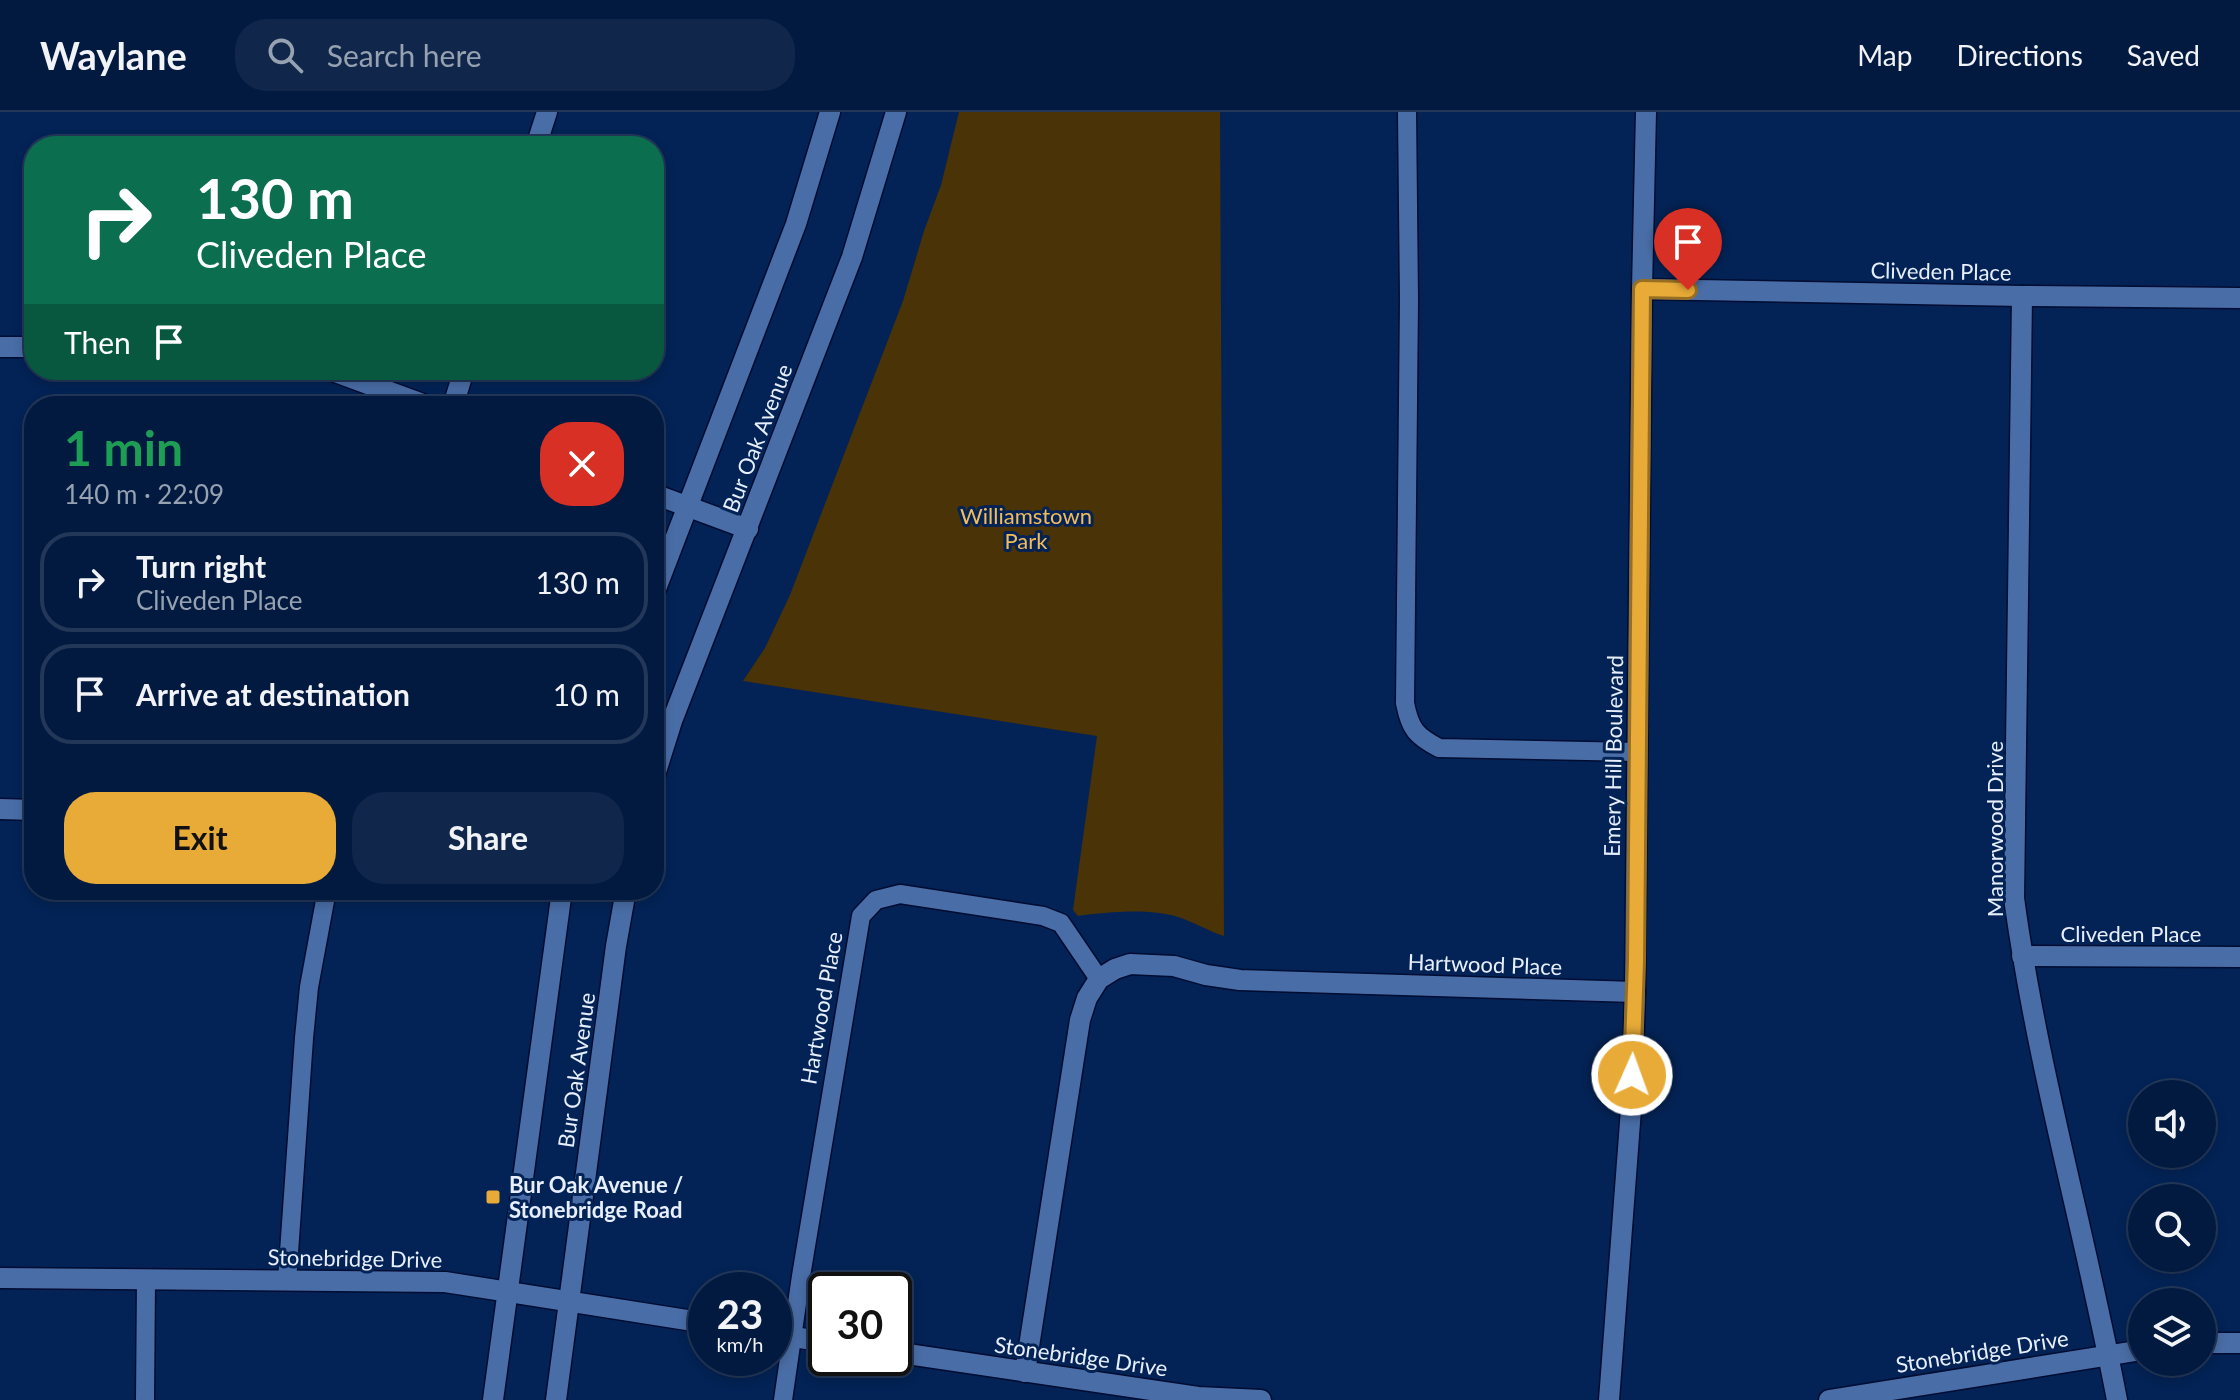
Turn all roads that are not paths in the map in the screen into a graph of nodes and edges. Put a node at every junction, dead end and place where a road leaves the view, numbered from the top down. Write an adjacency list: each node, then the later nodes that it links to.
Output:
1 (547, 112): 6 (street)
2 (830, 112): 15 (street, Bur Oak Avenue)
3 (896, 112): 16 (street, Bur Oak Avenue)
4 (1407, 112): 19 (lane)
5 (1646, 112): 7 (street, Emery Hill Boulevard)
6 (539, 136)
7 (1642, 289): 8 (street, Cliveden Place); 19 (street, Emery Hill Boulevard)
8 (2022, 296): 9 (street, Cliveden Place); 25 (street, Manorwood Drive)
9 (2240, 298)
10 (0, 347): 11 (street)
11 (24, 347)
12 (357, 380): 13 (street)
13 (401, 396)
14 (664, 498): 15 (street)
15 (688, 507): 16 (street); 17 (street, Bur Oak Avenue)
16 (748, 529): 18 (street, Bur Oak Avenue)
17 (664, 568)
18 (664, 746)
19 (1637, 752): 28 (street, Emery Hill Boulevard)
20 (0, 809): 21 (street)
21 (24, 810)
22 (325, 900): 31 (lane)
23 (561, 900): 33 (street, Bur Oak Avenue)
24 (624, 900): 34 (street, Bur Oak Avenue)
25 (2022, 956): 26 (street, Cliveden Place); 40 (street, Manorwood Drive)
26 (2240, 957)
27 (1099, 979): 28 (street, Hartwood Place); 32 (lane, Hartwood Place); 41 (street)
28 (1635, 992): 48 (street, Emery Hill Boulevard)
29 (0, 1278): 30 (street, Stonebridge Drive)
30 (146, 1279): 31 (street, Stonebridge Drive); 43 (lane)
31 (287, 1281): 33 (street, Stonebridge Drive)
32 (792, 1282)
33 (507, 1292): 34 (street, Stonebridge Drive); 44 (street, Bur Oak Avenue)
34 (569, 1302): 35 (street, Stonebridge Drive); 45 (street, Bur Oak Avenue)
35 (688, 1320)
36 (2216, 1343): 37 (street)
37 (2240, 1343)
38 (2128, 1353): 40 (street, Stonebridge Drive)
39 (912, 1355): 41 (street, Stonebridge Drive)
40 (2109, 1356): 49 (street, Stonebridge Drive); 50 (street, Manorwood Drive)
41 (1025, 1372): 47 (street, Stonebridge Drive)
42 (783, 1376): 46 (lane, Hartwood Place)
43 (145, 1400)
44 (493, 1400)
45 (556, 1400)
46 (783, 1400)
47 (1261, 1400)
48 (1609, 1400)
49 (1829, 1400)
50 (2117, 1400)

